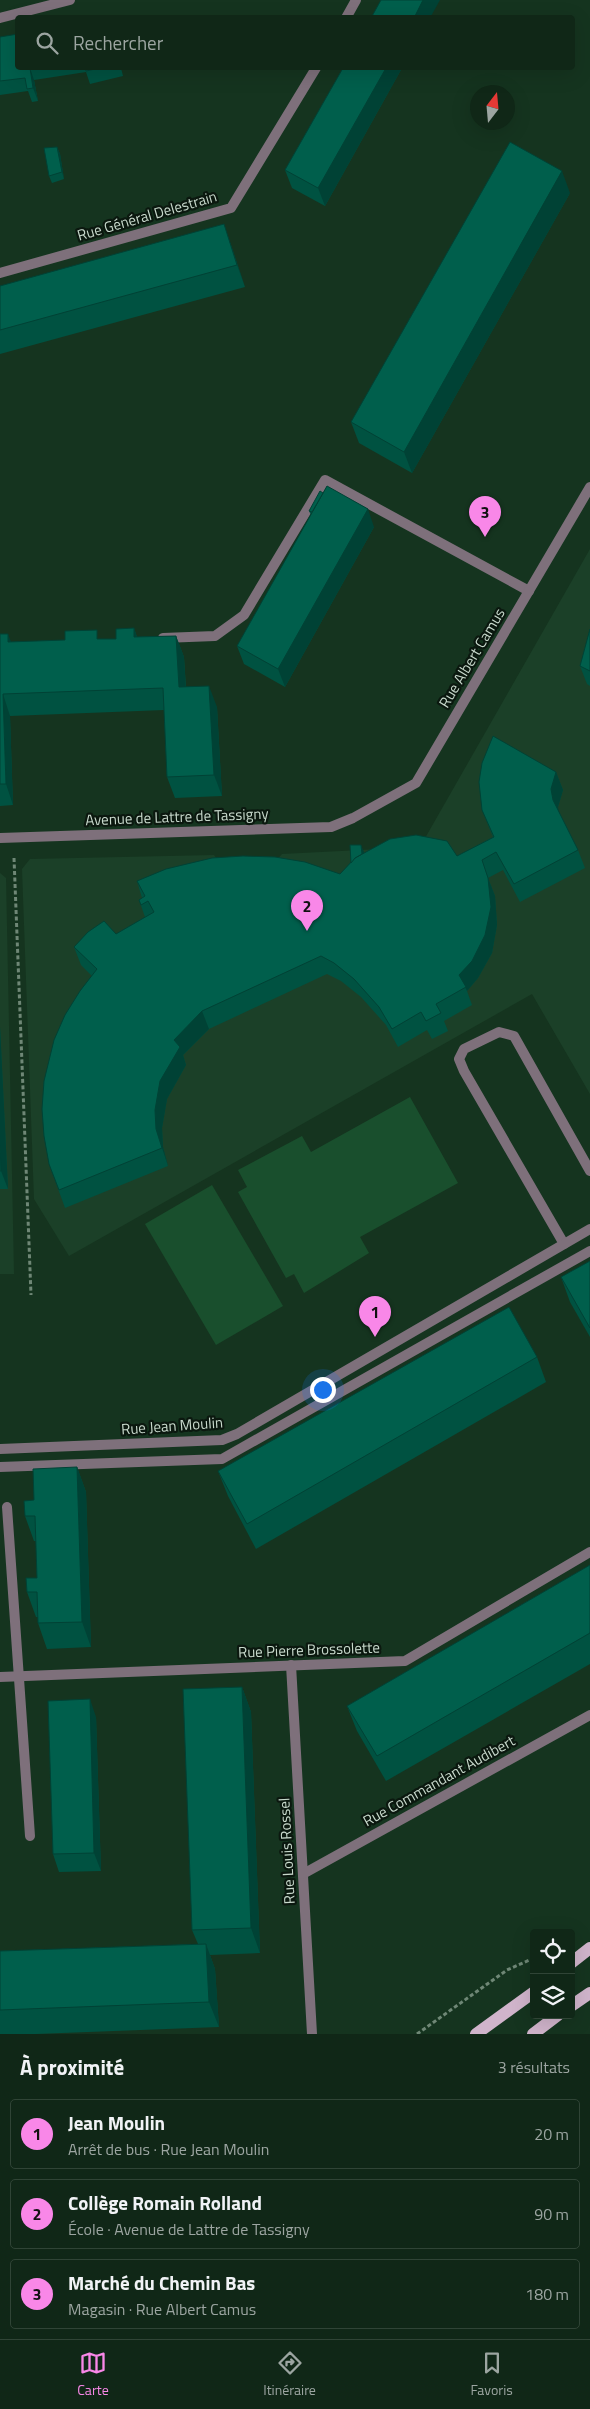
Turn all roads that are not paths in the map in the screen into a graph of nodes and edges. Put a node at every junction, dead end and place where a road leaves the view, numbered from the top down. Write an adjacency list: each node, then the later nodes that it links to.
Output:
1 (70, 0): 4 (street)
2 (356, 0): 3 (street)
3 (348, 15)
4 (0, 18)
5 (315, 70): 6 (street, Rue Général Delestrain)
6 (0, 273)
7 (590, 487): 8 (street, Rue Albert Camus)
8 (529, 591): 9 (street); 10 (street, Rue Albert Camus)
9 (156, 639)
10 (353, 818): 11 (street, Avenue de Lattre de Tassigny)
11 (0, 838)
12 (590, 1171): 14 (street)
13 (590, 1229): 14 (street, Rue Jean Moulin)
14 (564, 1244): 16 (street, Rue Jean Moulin)
15 (590, 1251): 17 (street)
16 (0, 1449)
17 (0, 1467)
18 (7, 1507): 21 (street)
19 (590, 1552): 20 (street, Rue Pierre Brossolette)
20 (291, 1666): 21 (street, Rue Pierre Brossolette); 25 (street, Rue Louis Rossel)
21 (18, 1676): 22 (street, Rue Pierre Brossolette); 24 (street)
22 (0, 1677)
23 (590, 1715): 25 (street, Rue Commandant Audibert)
24 (30, 1836)
25 (303, 1874): 32 (street, Rue Louis Rossel)
26 (590, 1948): 27 (main road)
27 (575, 1960)
28 (590, 1993): 30 (main road)
29 (530, 1995): 33 (main road)
30 (575, 2003)
31 (553, 2019): 34 (main road)
32 (312, 2034)
33 (476, 2034)
34 (533, 2034)

